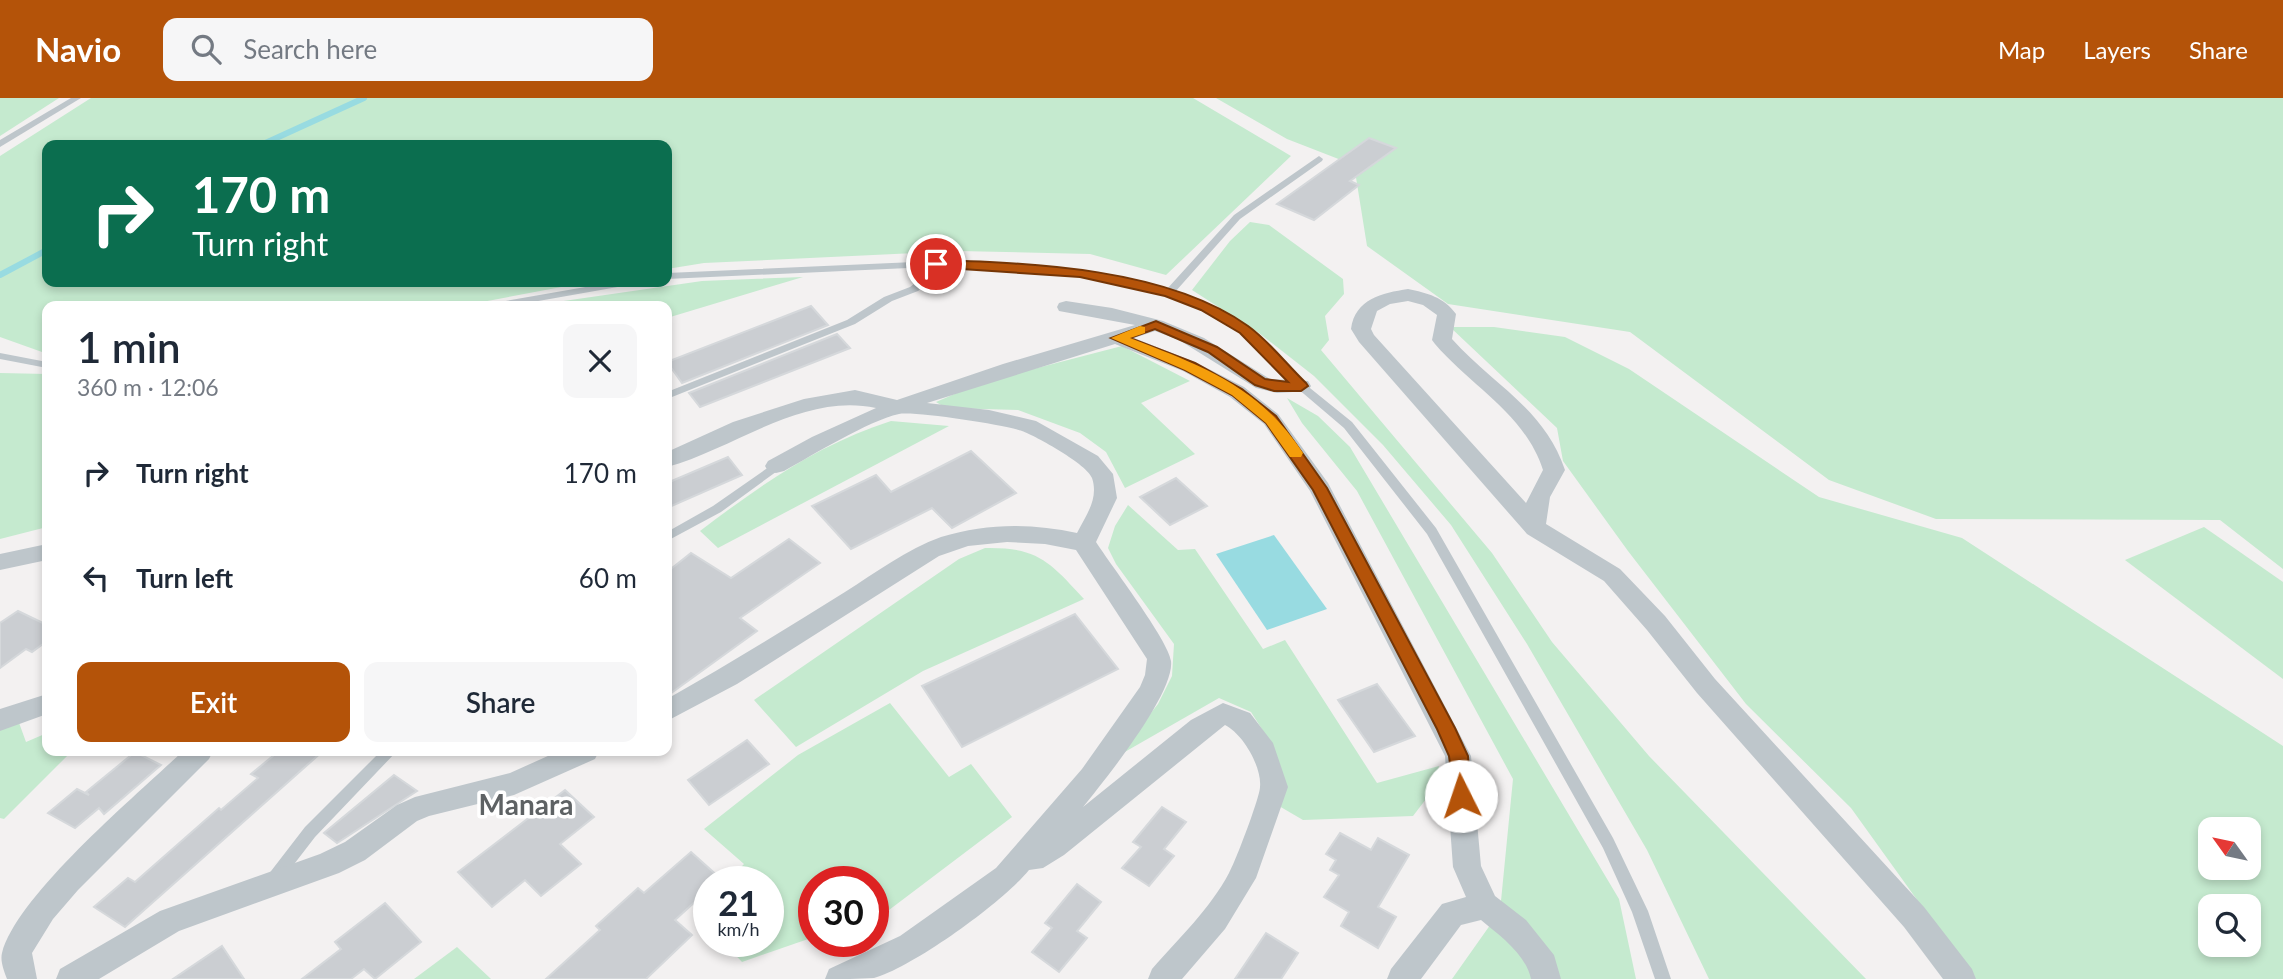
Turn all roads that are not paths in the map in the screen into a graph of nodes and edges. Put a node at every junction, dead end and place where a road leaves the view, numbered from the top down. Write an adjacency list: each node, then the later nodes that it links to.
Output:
1 (77, 98): 2 (lane)
2 (0, 144)
3 (1319, 159): 7 (lane)
4 (936, 264): 5 (lane); 7 (lane); 15 (lane)
5 (672, 276)
6 (601, 287): 8 (lane)
7 (1169, 293): 14 (lane)
8 (522, 301)
9 (1066, 307): 10 (street)
10 (1156, 325): 11 (street); 14 (street)
11 (1118, 338): 16 (street); 32 (street)
12 (0, 356): 13 (lane)
13 (42, 364)
14 (1301, 386): 39 (lane)
15 (672, 394)
16 (899, 407): 17 (street); 18 (street); 21 (street)
17 (672, 458)
18 (776, 466): 20 (lane)
19 (1535, 528): 19 (street); 40 (street)
20 (672, 534)
21 (1084, 543): 25 (street); 30 (street)
22 (42, 553): 23 (street)
23 (0, 562)
24 (42, 706): 26 (street)
25 (672, 708)
26 (0, 720)
27 (196, 756): 33 (street)
28 (385, 756): 31 (lane)
29 (575, 756): 31 (street)
30 (1006, 877): 35 (street); 36 (street)
31 (268, 886): 34 (street)
32 (1485, 905): 37 (street); 38 (street)
33 (22, 979)
34 (71, 979)
35 (840, 979)
36 (1163, 979)
37 (1402, 979)
38 (1546, 979)
39 (1663, 979)
40 (1961, 979)

